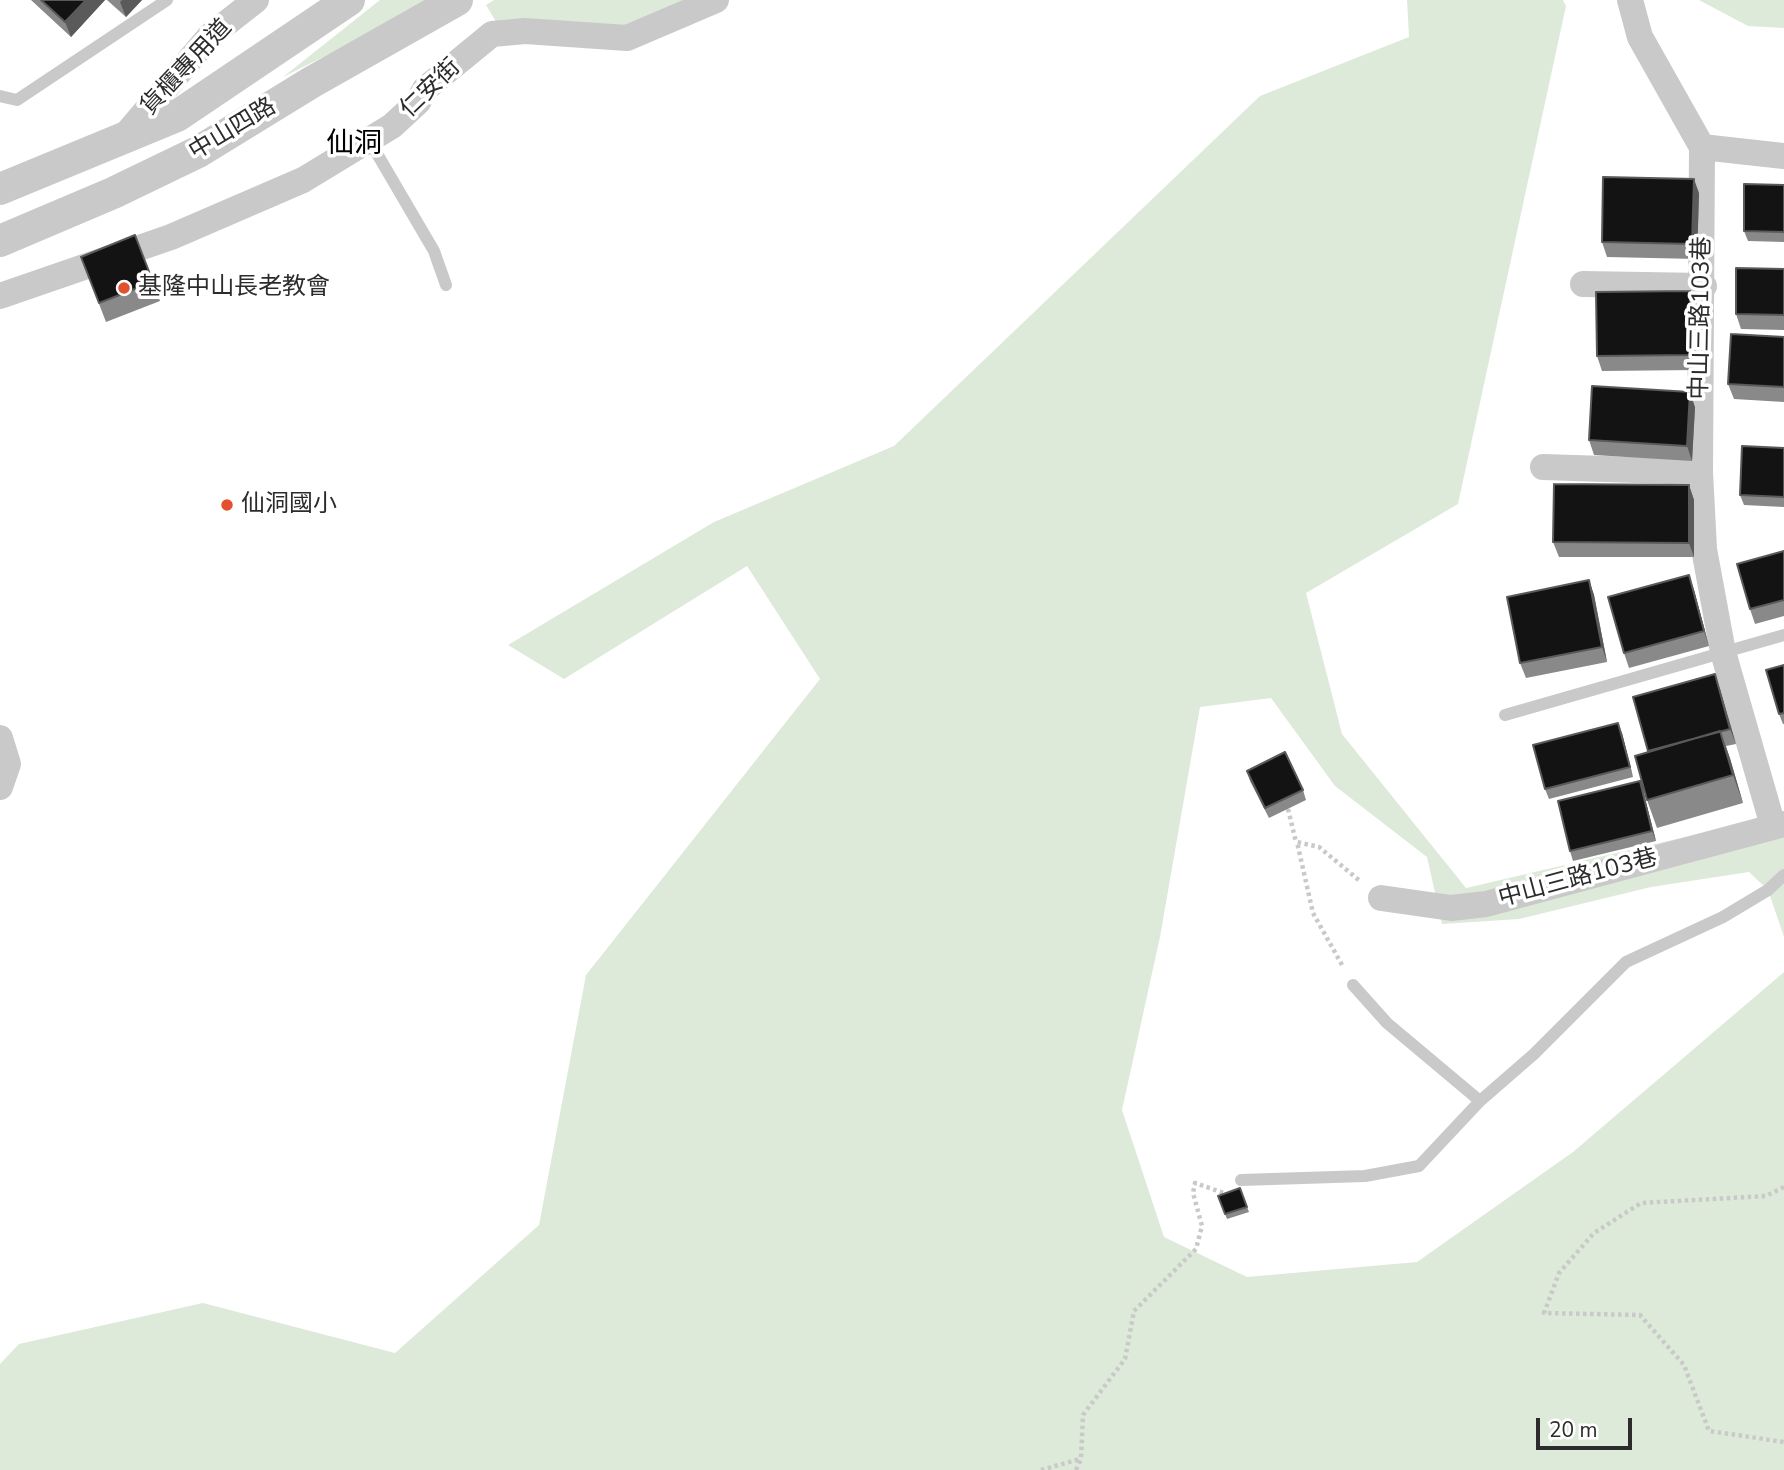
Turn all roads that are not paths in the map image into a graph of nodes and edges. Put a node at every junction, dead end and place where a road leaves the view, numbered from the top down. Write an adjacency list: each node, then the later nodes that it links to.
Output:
1 (167, 0): 7 (lane)
2 (256, 0): 8 (street, 貨櫃專用道)
3 (349, 0): 8 (street)
4 (457, 0): 13 (street, 中山四路)
5 (716, 0): 9 (street, 仁安街)
6 (1630, 0): 10 (street, 中山三路103巷)
7 (0, 96)
8 (122, 139): 12 (street)
9 (369, 141): 15 (lane); 17 (street, 仁安街)
10 (1702, 147): 11 (street); 16 (street, 中山三路103巷)
11 (1784, 156)
12 (0, 189)
13 (0, 241)
14 (1583, 284): 16 (street)
15 (446, 285)
16 (1704, 286): 19 (street, 中山三路103巷)
17 (0, 296)
18 (1543, 467): 19 (street)
19 (1700, 472): 21 (street, 中山三路103巷)
20 (1784, 635): 21 (lane)
21 (1723, 652): 22 (lane); 25 (street, 中山三路103巷)
22 (1505, 715)
23 (0, 737): 24 (street)
24 (0, 787)
25 (1779, 825): 27 (street, 中山三路103巷)
26 (1784, 875): 29 (lane)
27 (1381, 898)
28 (1353, 985): 29 (lane)
29 (1480, 1101): 30 (lane)
30 (1241, 1180)

